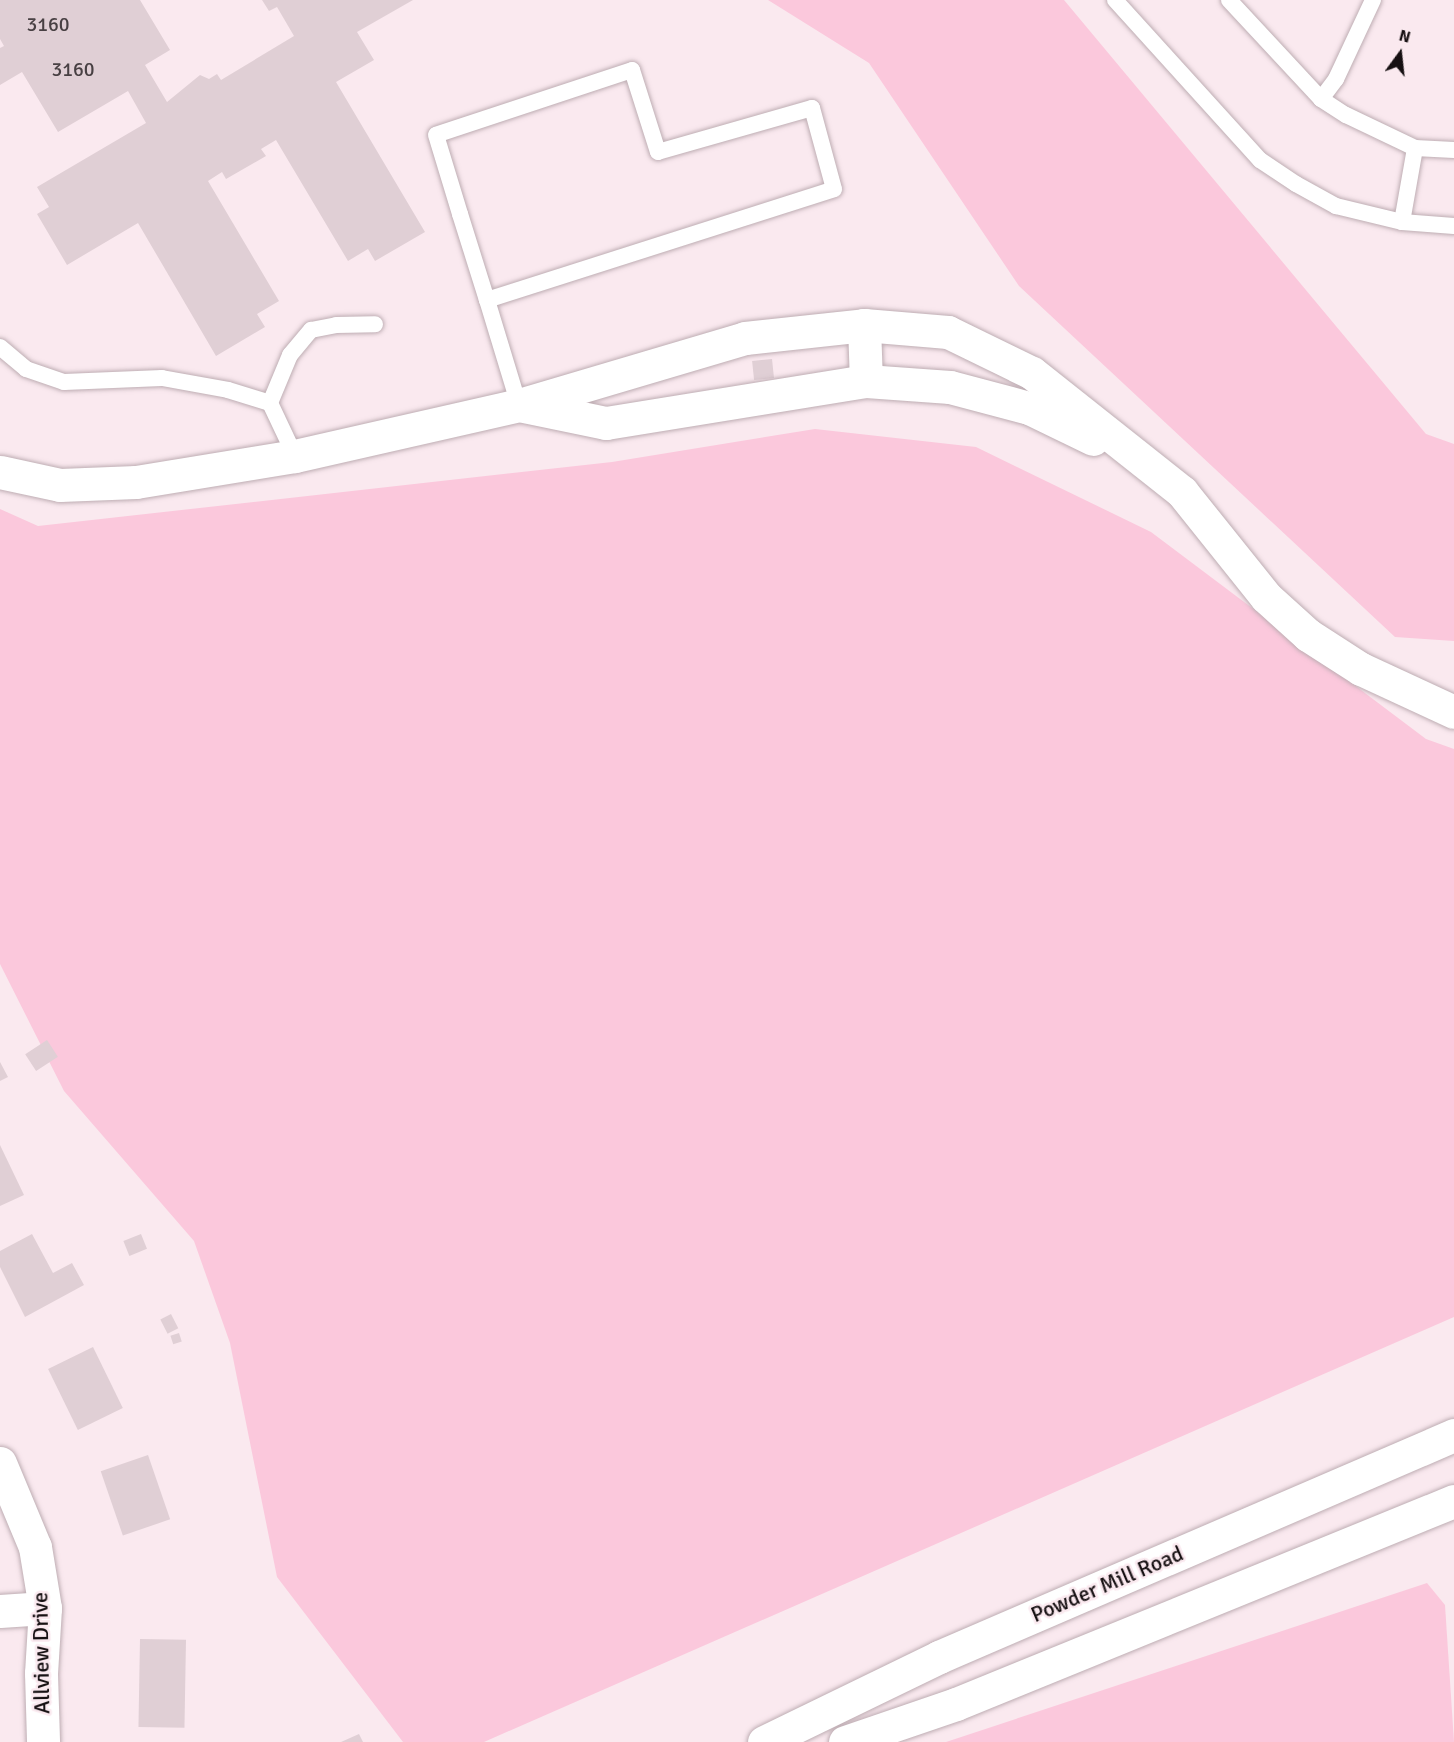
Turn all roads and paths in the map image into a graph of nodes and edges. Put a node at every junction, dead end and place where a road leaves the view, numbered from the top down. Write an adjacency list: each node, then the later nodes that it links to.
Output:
1 (1115, 0): 7 (lane)
2 (1229, 0): 4 (lane)
3 (1373, 0): 4 (lane)
4 (1321, 99): 5 (lane)
5 (1415, 148): 6 (lane); 7 (lane)
6 (1454, 150)
7 (1402, 222): 8 (lane)
8 (1454, 226)
9 (487, 300): 9 (lane); 15 (lane)
10 (375, 324): 14 (lane)
11 (864, 333): 13 (street); 15 (street); 17 (street)
12 (0, 347): 14 (lane)
13 (866, 381): 15 (street); 17 (street)
14 (270, 403): 16 (lane)
15 (519, 405): 16 (street)
16 (295, 456): 18 (street)
17 (1144, 463): 19 (street)
18 (0, 472)
19 (1447, 704)
20 (1454, 1422): 22 (street)
21 (1454, 1435): 22 (street, Powder Mill Road)
22 (1381, 1464): 30 (street, Powder Mill Road)
23 (0, 1465): 27 (street, Allview Drive)
24 (1454, 1501): 26 (street)
25 (1454, 1506): 26 (street)
26 (1402, 1522): 31 (street)
27 (45, 1608): 28 (street); 29 (street, Allview Drive)
28 (0, 1611)
29 (43, 1742)
30 (764, 1742)
31 (845, 1742)

